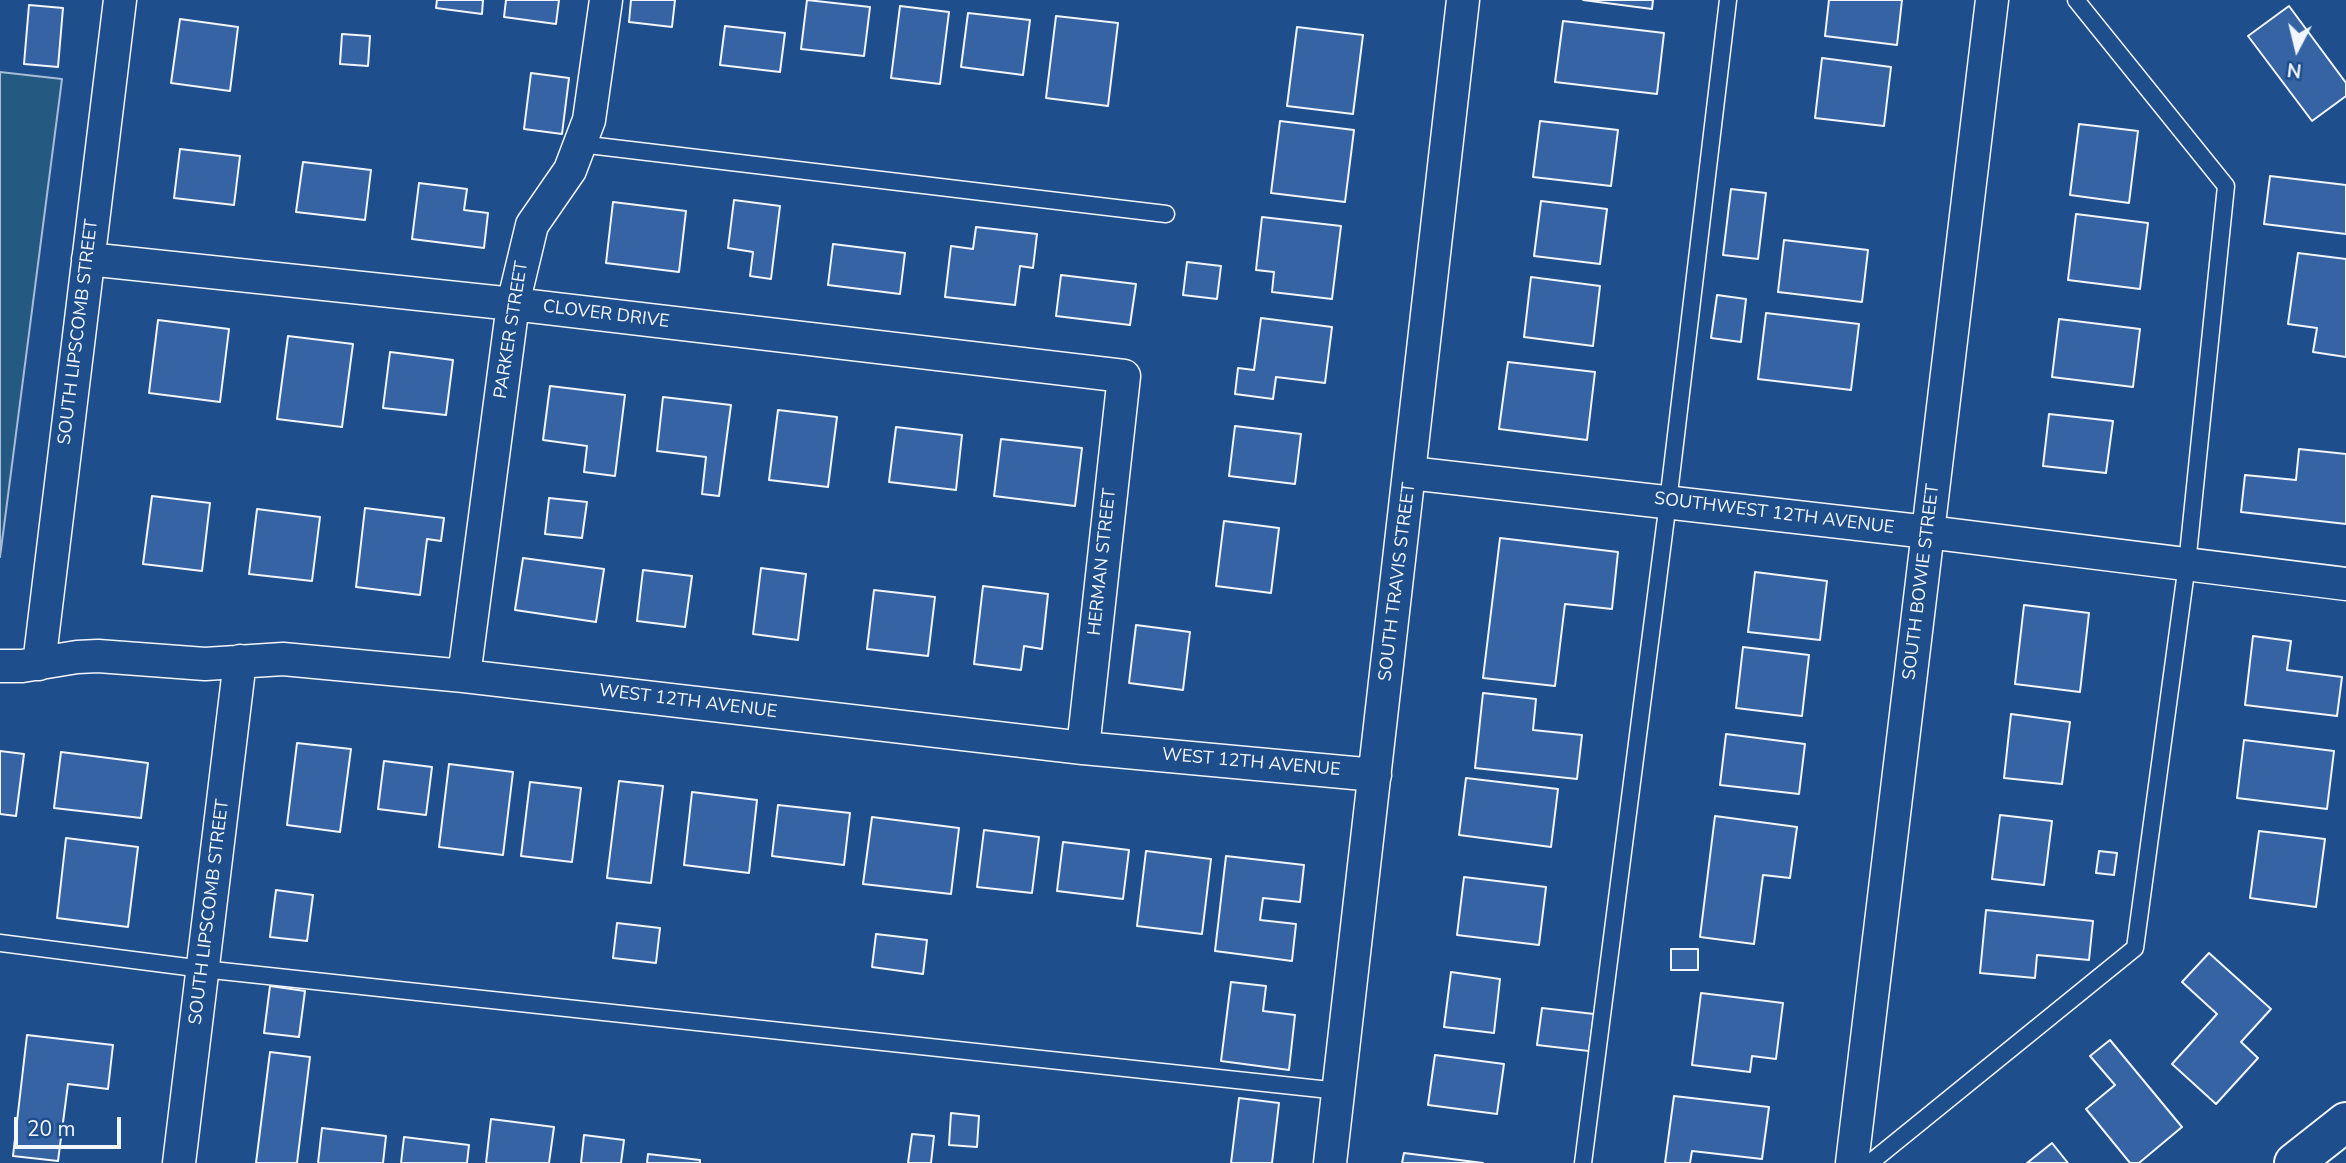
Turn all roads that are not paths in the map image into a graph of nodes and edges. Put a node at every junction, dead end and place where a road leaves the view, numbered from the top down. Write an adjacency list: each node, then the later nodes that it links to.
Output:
1 (120, 0): 10 (street, SOUTH LIPSCOMB STREET)
2 (606, 0): 8 (street, PARKER STREET)
3 (1456, 0): 4 (street)
4 (1463, 0): 13 (street, SOUTH TRAVIS STREET)
5 (1728, 0): 14 (lane)
6 (1992, 0): 15 (street, SOUTH BOWIE STREET)
7 (2076, 0): 16 (lane)
8 (580, 144): 9 (lane); 11 (street, PARKER STREET)
9 (1166, 214)
10 (88, 259): 11 (street, CLOVER DRIVE); 19 (street, SOUTH LIPSCOMB STREET)
11 (513, 303): 12 (street, CLOVER DRIVE); 21 (street, PARKER STREET)
12 (1124, 376): 22 (street, HERMAN STREET)
13 (1410, 472): 14 (street, SOUTHWEST 12TH AVENUE); 23 (street, SOUTH TRAVIS STREET)
14 (1668, 502): 15 (street, SOUTHWEST 12TH AVENUE); 30 (lane)
15 (1928, 532): 16 (street, SOUTHWEST 12TH AVENUE); 31 (street, SOUTH BOWIE STREET)
16 (2187, 564): 17 (street, SOUTHWEST 12TH AVENUE); 32 (lane)
17 (2346, 584)
18 (240, 661): 19 (street, WEST 12TH AVENUE); 21 (street, WEST 12TH AVENUE); 25 (street, SOUTH LIPSCOMB STREET)
19 (38, 664): 20 (street, WEST 12TH AVENUE)
20 (0, 666)
21 (464, 676): 22 (street, WEST 12TH AVENUE)
22 (1083, 748): 23 (street, WEST 12TH AVENUE)
23 (1375, 775): 26 (street, SOUTH TRAVIS STREET)
24 (0, 943): 25 (lane)
25 (203, 969): 26 (lane); 28 (street, SOUTH LIPSCOMB STREET)
26 (1339, 1091): 29 (street, SOUTH TRAVIS STREET)
27 (2346, 1122): 33 (street)
28 (179, 1163)
29 (1330, 1163)
30 (1583, 1163)
31 (1852, 1163)
32 (1870, 1163)
33 (2294, 1163)

